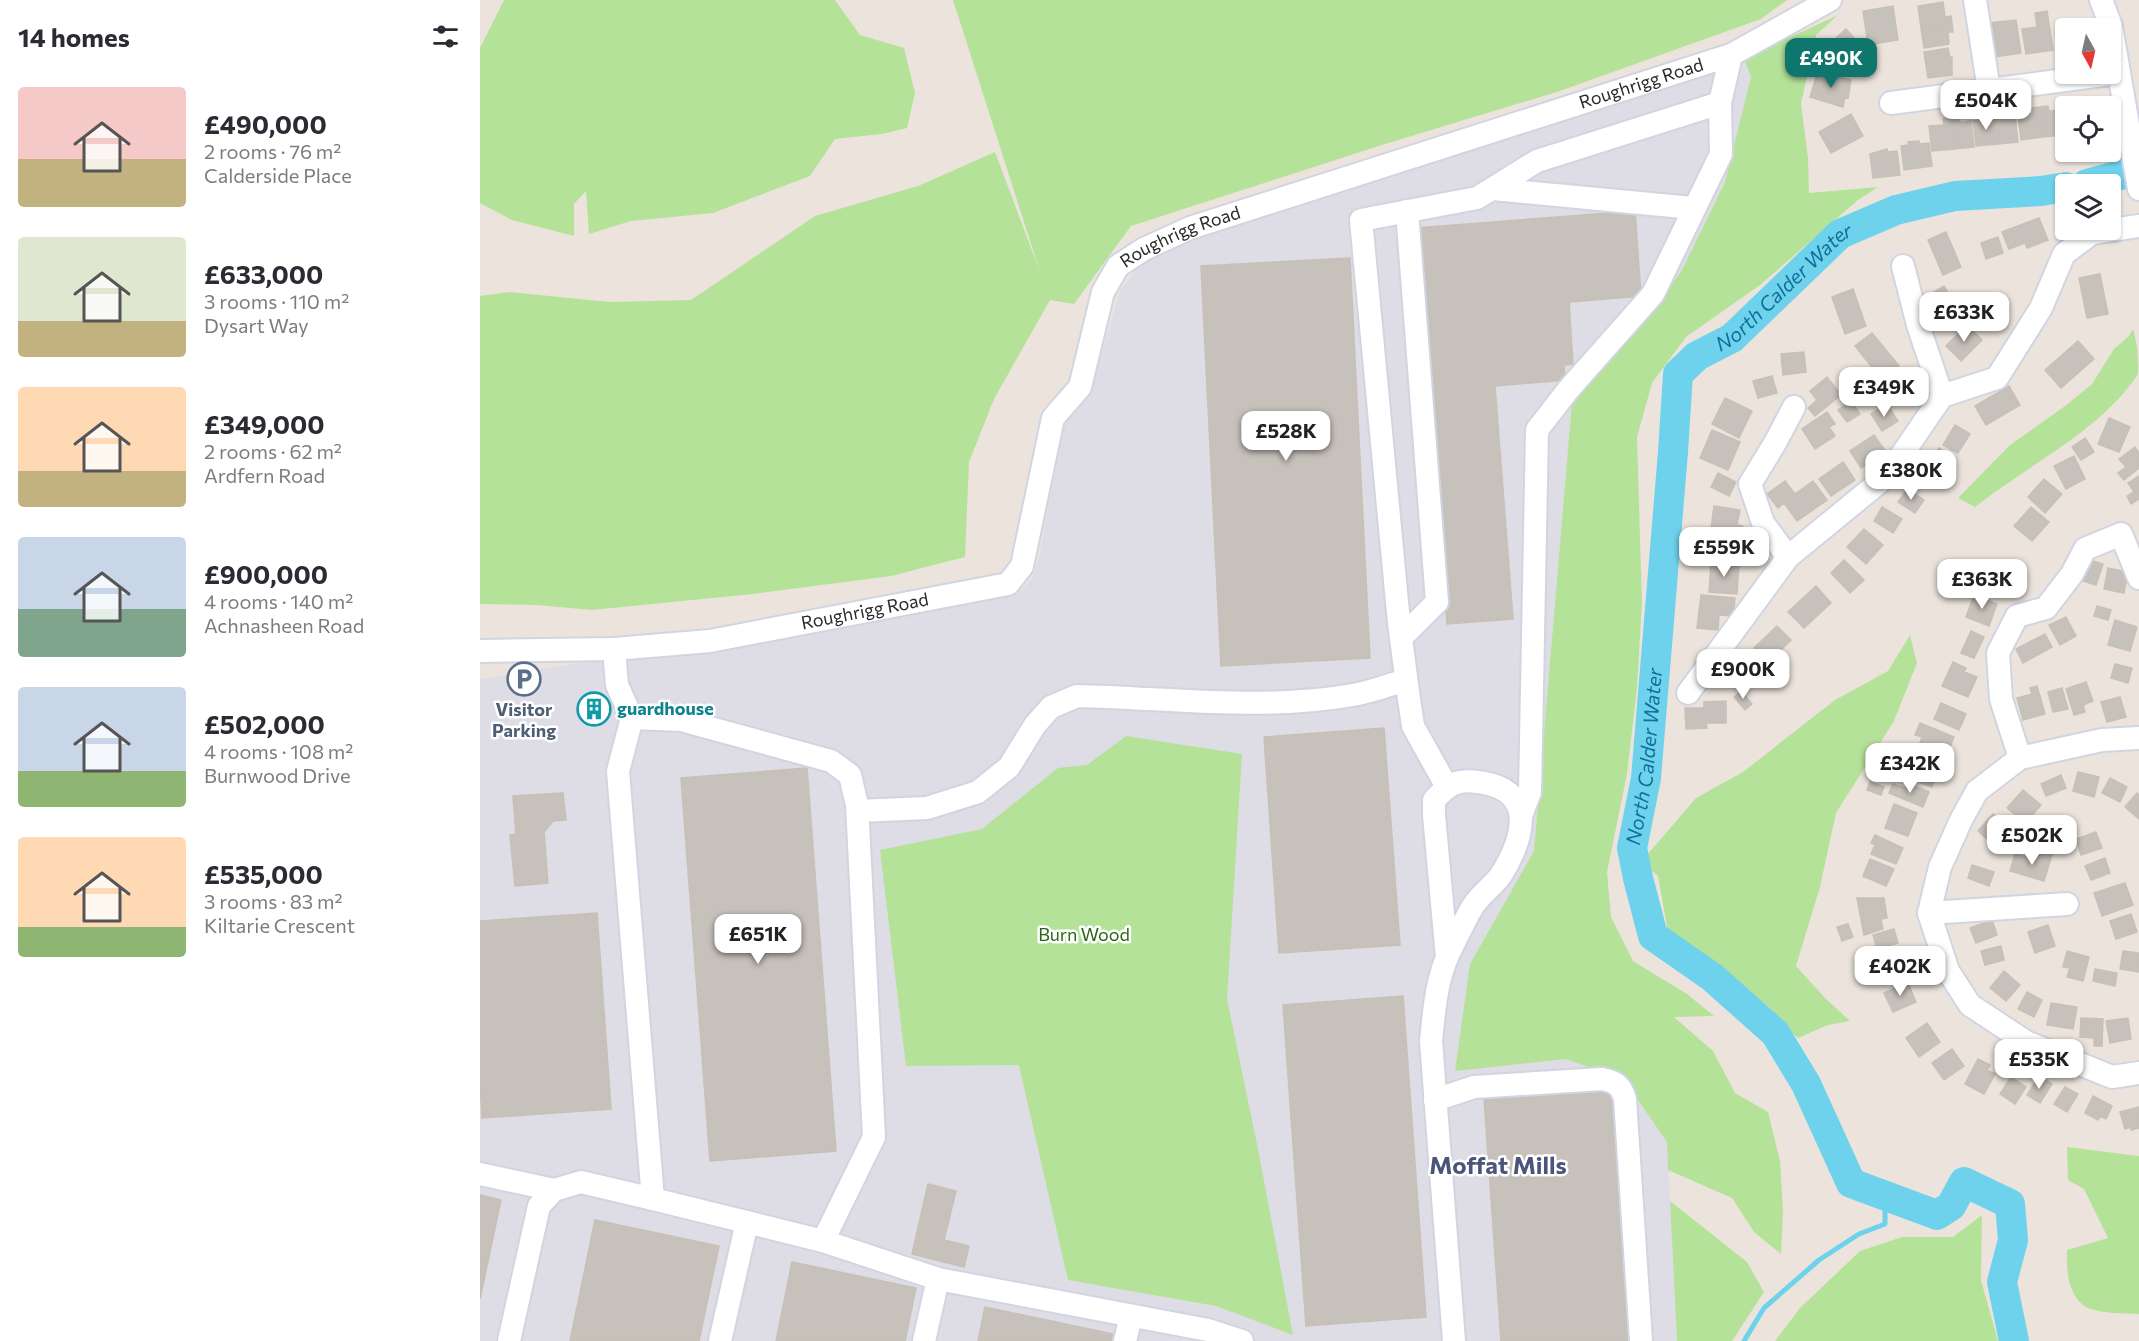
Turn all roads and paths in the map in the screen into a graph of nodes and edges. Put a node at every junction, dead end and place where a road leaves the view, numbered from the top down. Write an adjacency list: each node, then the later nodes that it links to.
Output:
1 (1830, 0): 5 (street, Roughrigg Road)
2 (1975, 0): 8 (street)
3 (2101, 0): 4 (street)
4 (2108, 18)
5 (1731, 55): 9 (street); 22 (street, Roughrigg Road)
6 (2055, 81): 8 (street)
7 (2116, 84): 12 (street)
8 (1989, 90): 10 (street)
9 (1720, 103): 11 (street); 13 (street)
10 (1891, 104)
11 (1493, 189): 13 (street); 14 (street)
12 (2139, 189)
13 (1693, 208): 31 (street)
14 (1407, 211): 21 (street); 21 (street)
15 (2139, 226): 17 (street)
16 (1903, 266): 17 (street)
17 (1942, 396): 19 (street)
18 (1794, 407): 19 (street)
19 (1788, 557): 25 (street)
20 (2139, 578): 28 (street)
21 (1401, 638): 24 (street)
22 (614, 649): 23 (street, Roughrigg Road); 26 (street)
23 (480, 651)
24 (1406, 680): 29 (street); 30 (street)
25 (1688, 693)
26 (632, 718): 30 (street); 39 (street)
27 (2139, 738): 28 (street)
28 (2020, 758): 33 (street)
29 (1447, 787): 31 (street); 34 (street)
30 (858, 811): 41 (street)
31 (1522, 813): 34 (street)
32 (2067, 904): 33 (street)
33 (1929, 913): 35 (street)
34 (1447, 958): 36 (street)
35 (2139, 1073)
36 (1435, 1100): 49 (street); 50 (street)
37 (480, 1174): 38 (street)
38 (554, 1190): 39 (street); 44 (street)
39 (653, 1199): 40 (street)
40 (747, 1222): 41 (street); 45 (street)
41 (823, 1241): 42 (street)
42 (938, 1279): 43 (street); 46 (street)
43 (1131, 1316): 47 (street); 48 (street)
44 (509, 1341)
45 (720, 1341)
46 (924, 1341)
47 (1125, 1341)
48 (1242, 1341)
49 (1454, 1341)
50 (1641, 1341)

